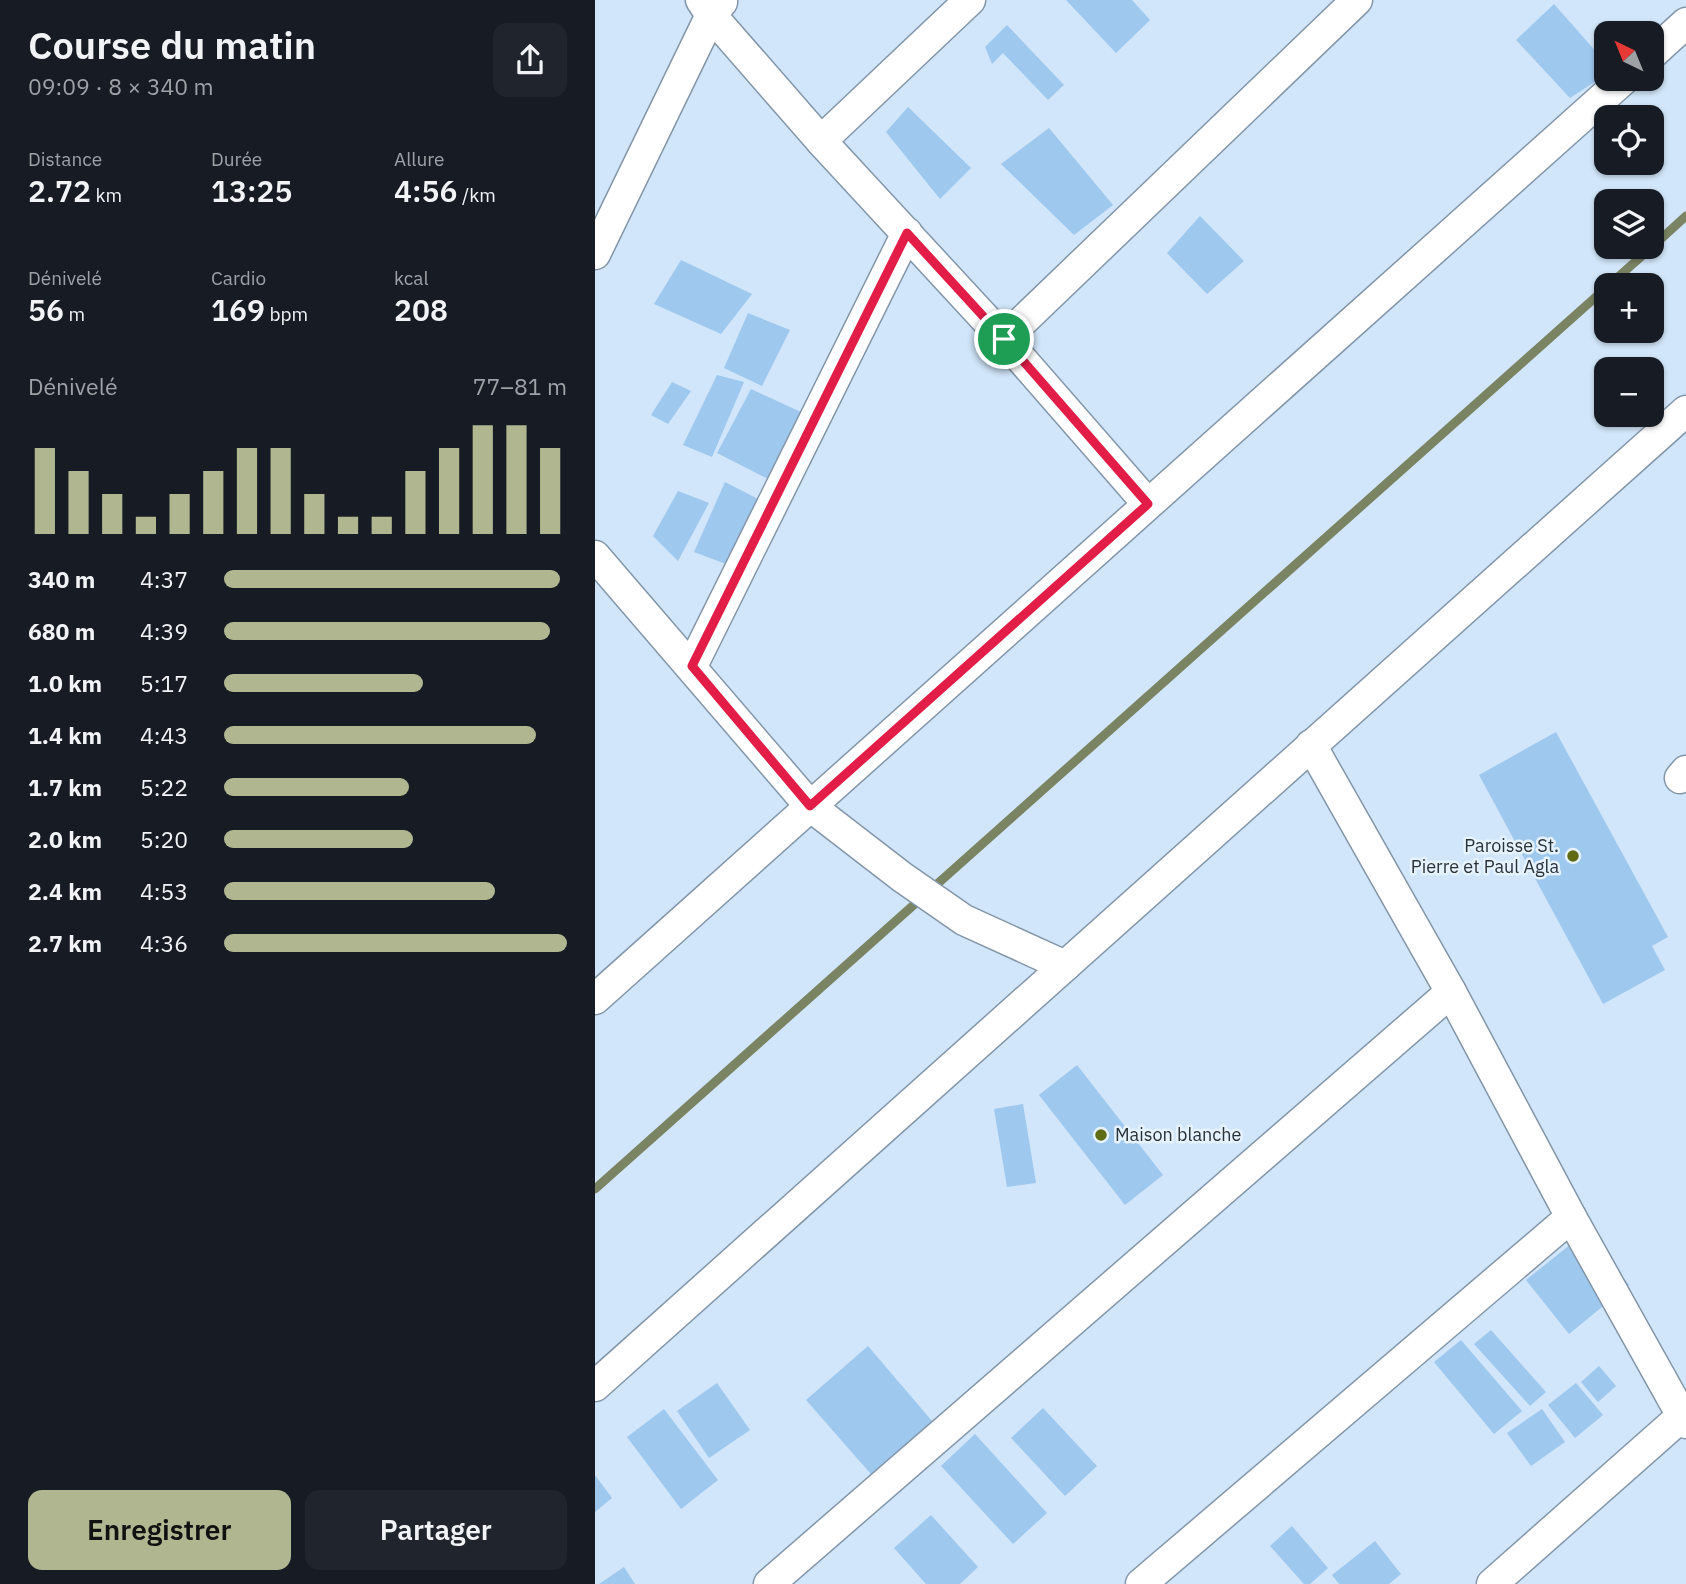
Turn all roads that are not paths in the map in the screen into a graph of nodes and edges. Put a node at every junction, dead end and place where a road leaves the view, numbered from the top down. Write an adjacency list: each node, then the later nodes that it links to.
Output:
1 (970, 0): 7 (street)
2 (1357, 0): 10 (street)
3 (712, 5): 7 (street); 9 (street)
4 (1686, 23): 5 (street)
5 (1664, 43)
6 (1611, 91): 12 (street)
7 (821, 141): 8 (street)
8 (907, 233): 10 (street); 14 (street)
9 (595, 254)
10 (1004, 339): 12 (street)
11 (1686, 411): 15 (street)
12 (1148, 504): 16 (street)
13 (595, 556): 14 (street)
14 (692, 666): 16 (street)
15 (1311, 745): 17 (street); 18 (street)
16 (810, 806): 17 (street); 19 (street)
17 (1065, 966): 21 (street)
18 (1451, 992): 20 (street); 23 (street)
19 (595, 999)
20 (1571, 1217): 22 (street); 24 (street)
21 (595, 1386)
22 (1684, 1419): 25 (street)
23 (769, 1584)
24 (1141, 1584)
25 (1492, 1584)

